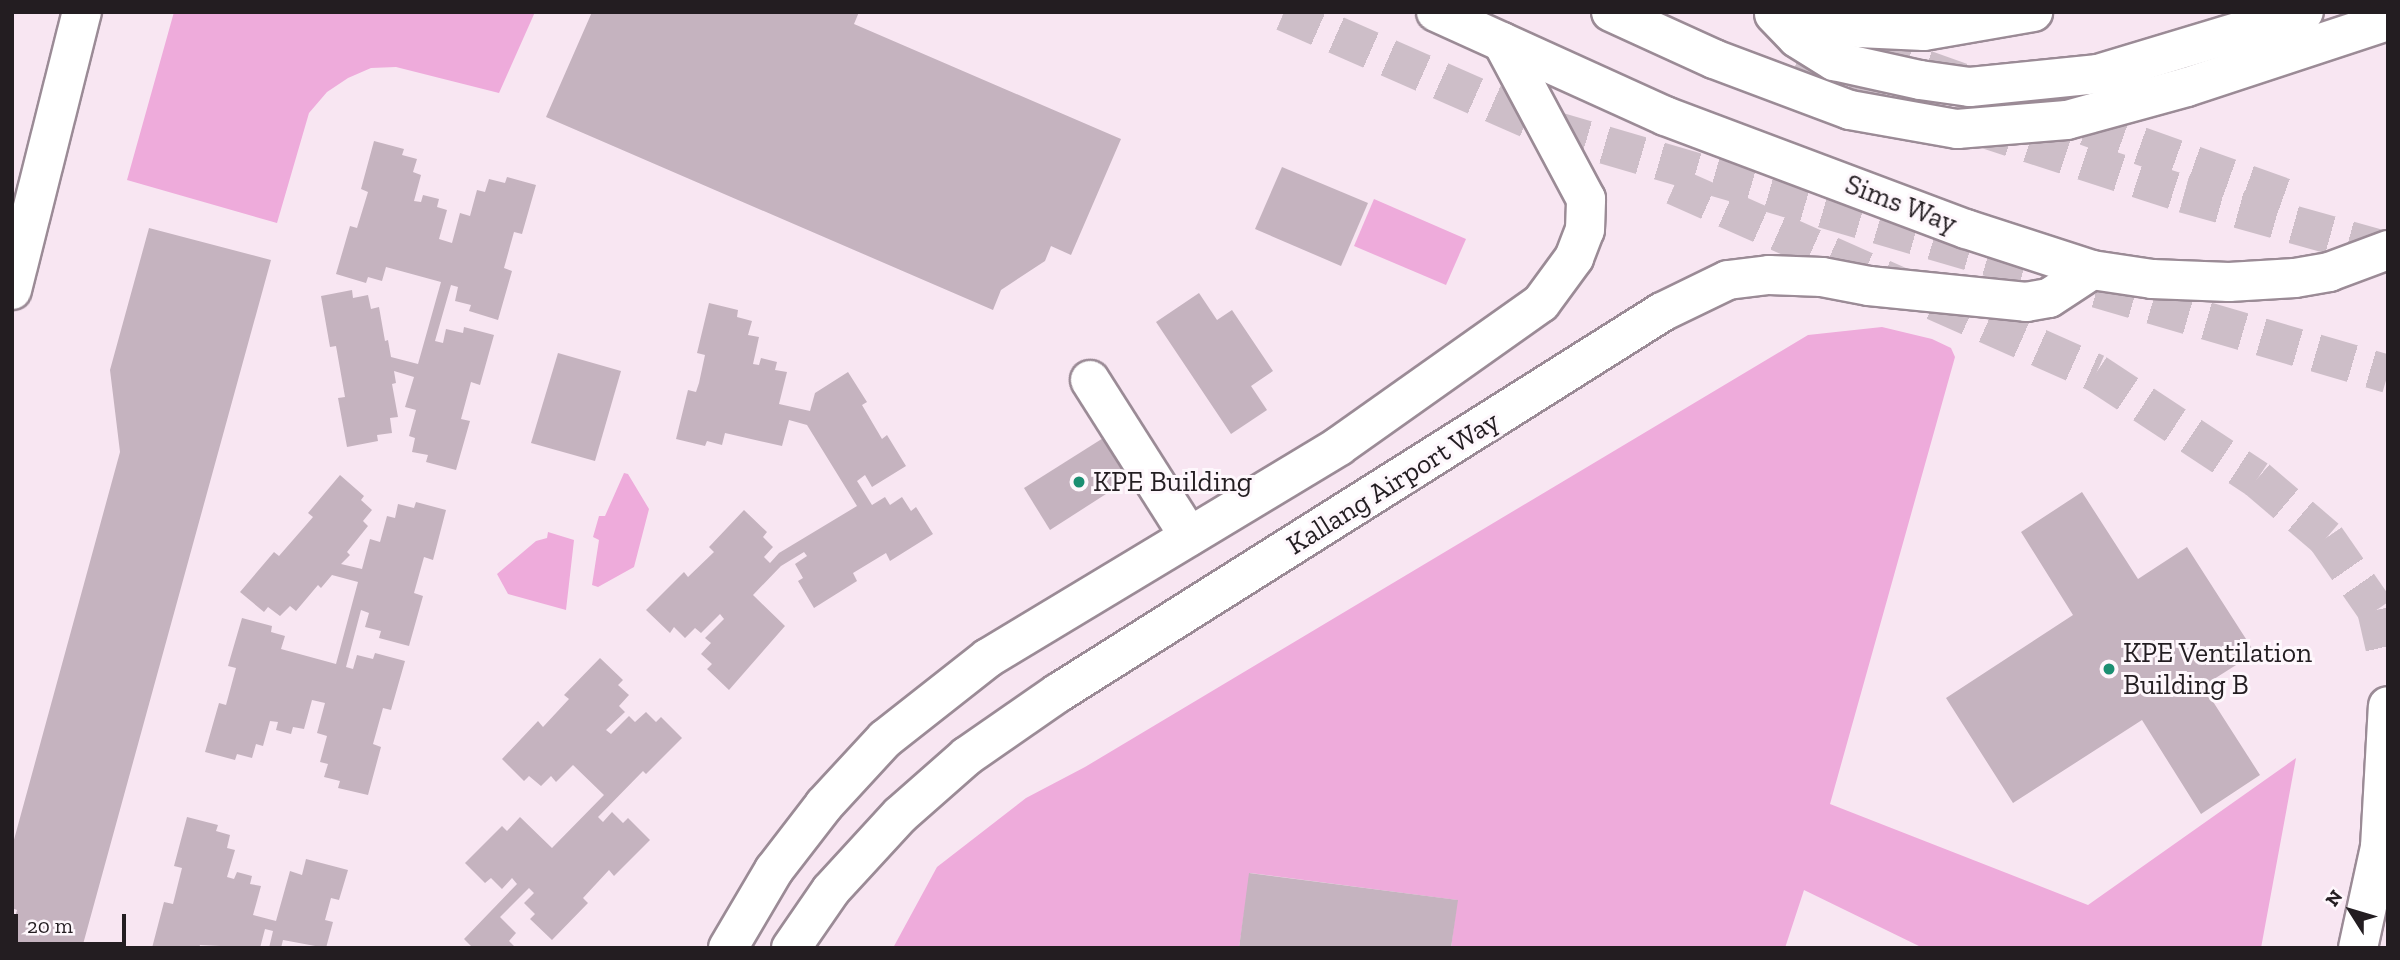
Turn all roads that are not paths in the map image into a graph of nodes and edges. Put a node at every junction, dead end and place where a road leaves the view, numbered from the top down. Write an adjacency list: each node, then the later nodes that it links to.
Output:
1 (82, 12): 11 (main road)
2 (1436, 12): 8 (main road, Sims Way)
3 (1611, 12): 7 (main road)
4 (2033, 12): 6 (main road)
5 (2304, 12): 6 (main road)
6 (1772, 13)
7 (2388, 22)
8 (1502, 42): 10 (main road, Sims Way); 13 (main road)
9 (2388, 250): 10 (main road, Sims Way)
10 (2092, 270): 16 (main road, Kallang Airport Way)
11 (12, 290)
12 (1090, 380): 13 (main road)
13 (1189, 536): 15 (main road)
14 (2388, 706): 17 (main road)
15 (728, 948)
16 (791, 948)
17 (2358, 948)

